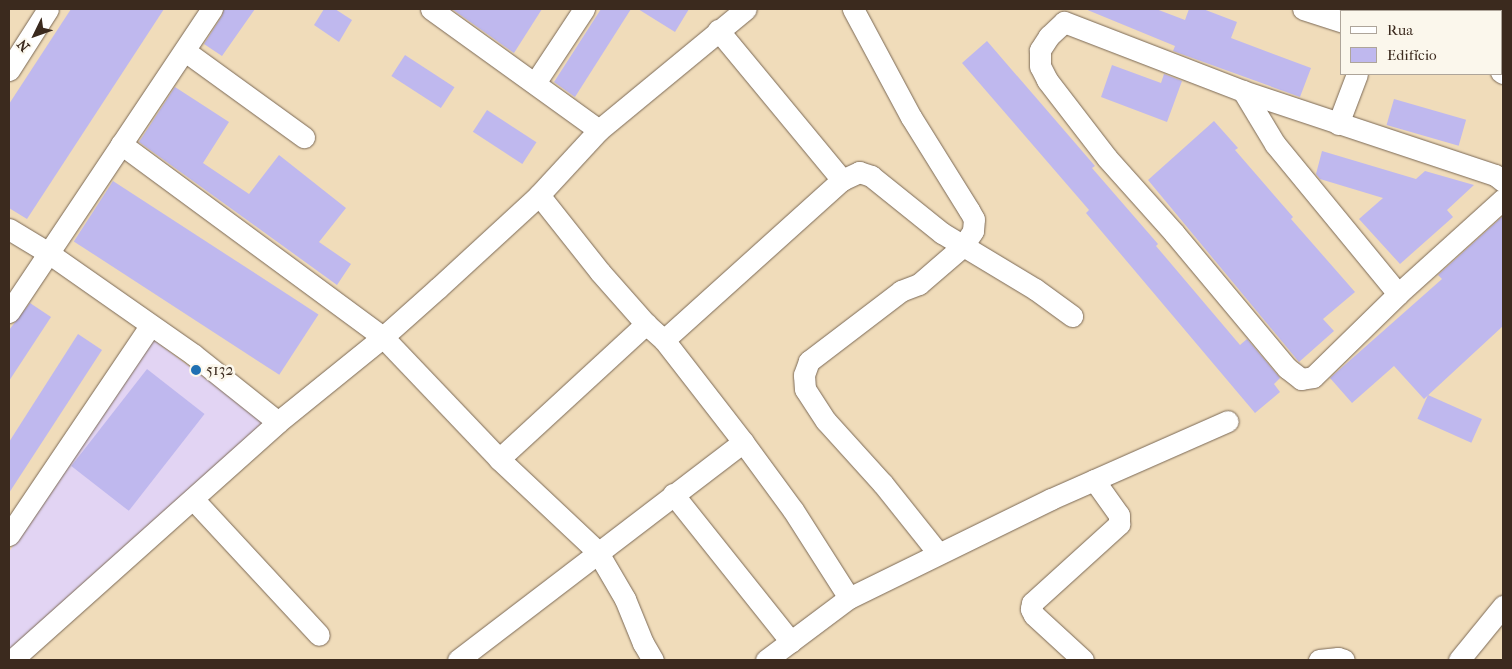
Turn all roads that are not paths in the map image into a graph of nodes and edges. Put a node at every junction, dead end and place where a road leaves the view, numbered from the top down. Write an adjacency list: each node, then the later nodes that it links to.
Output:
1 (48, 9): 11 (street)
2 (212, 9): 10 (street)
3 (430, 9): 13 (street)
4 (584, 9): 13 (street)
5 (746, 9): 9 (street)
6 (853, 9): 24 (street)
7 (1303, 9): 8 (street)
8 (1340, 21)
9 (718, 30): 16 (street); 19 (street)
10 (184, 51): 17 (street); 18 (street)
11 (9, 70)
12 (1356, 75): 15 (street)
13 (535, 83): 16 (street)
14 (1243, 91): 15 (street); 26 (street); 26 (street)
15 (1338, 124): 20 (street)
16 (598, 130): 21 (street)
17 (304, 138)
18 (121, 144): 25 (street); 31 (street)
19 (842, 180): 24 (street); 32 (street)
20 (1503, 181)
21 (540, 195): 29 (street); 31 (street)
22 (1503, 199): 26 (street)
23 (9, 229): 25 (street)
24 (963, 246): 28 (street); 42 (street)
25 (47, 252): 27 (street); 30 (street)
26 (1398, 294)
27 (9, 312)
28 (1072, 316)
29 (646, 324): 32 (street); 36 (street)
30 (150, 326): 34 (street); 40 (street)
31 (383, 337): 34 (street); 36 (street)
32 (664, 340): 35 (street)
33 (1228, 421): 37 (street)
34 (278, 422): 39 (street)
35 (743, 442): 38 (street); 43 (street)
36 (499, 459): 41 (street)
37 (1094, 480): 42 (street); 51 (street)
38 (673, 494): 41 (street); 46 (street)
39 (193, 499): 45 (street); 47 (street)
40 (9, 535)
41 (598, 551): 48 (street); 49 (street)
42 (938, 552): 43 (street)
43 (849, 598): 46 (street)
44 (1503, 606): 54 (street)
45 (318, 635)
46 (791, 642): 50 (street)
47 (12, 660)
48 (458, 660)
49 (654, 660)
50 (766, 660)
51 (1083, 660)
52 (1318, 660): 53 (street)
53 (1344, 660)
54 (1459, 660)

